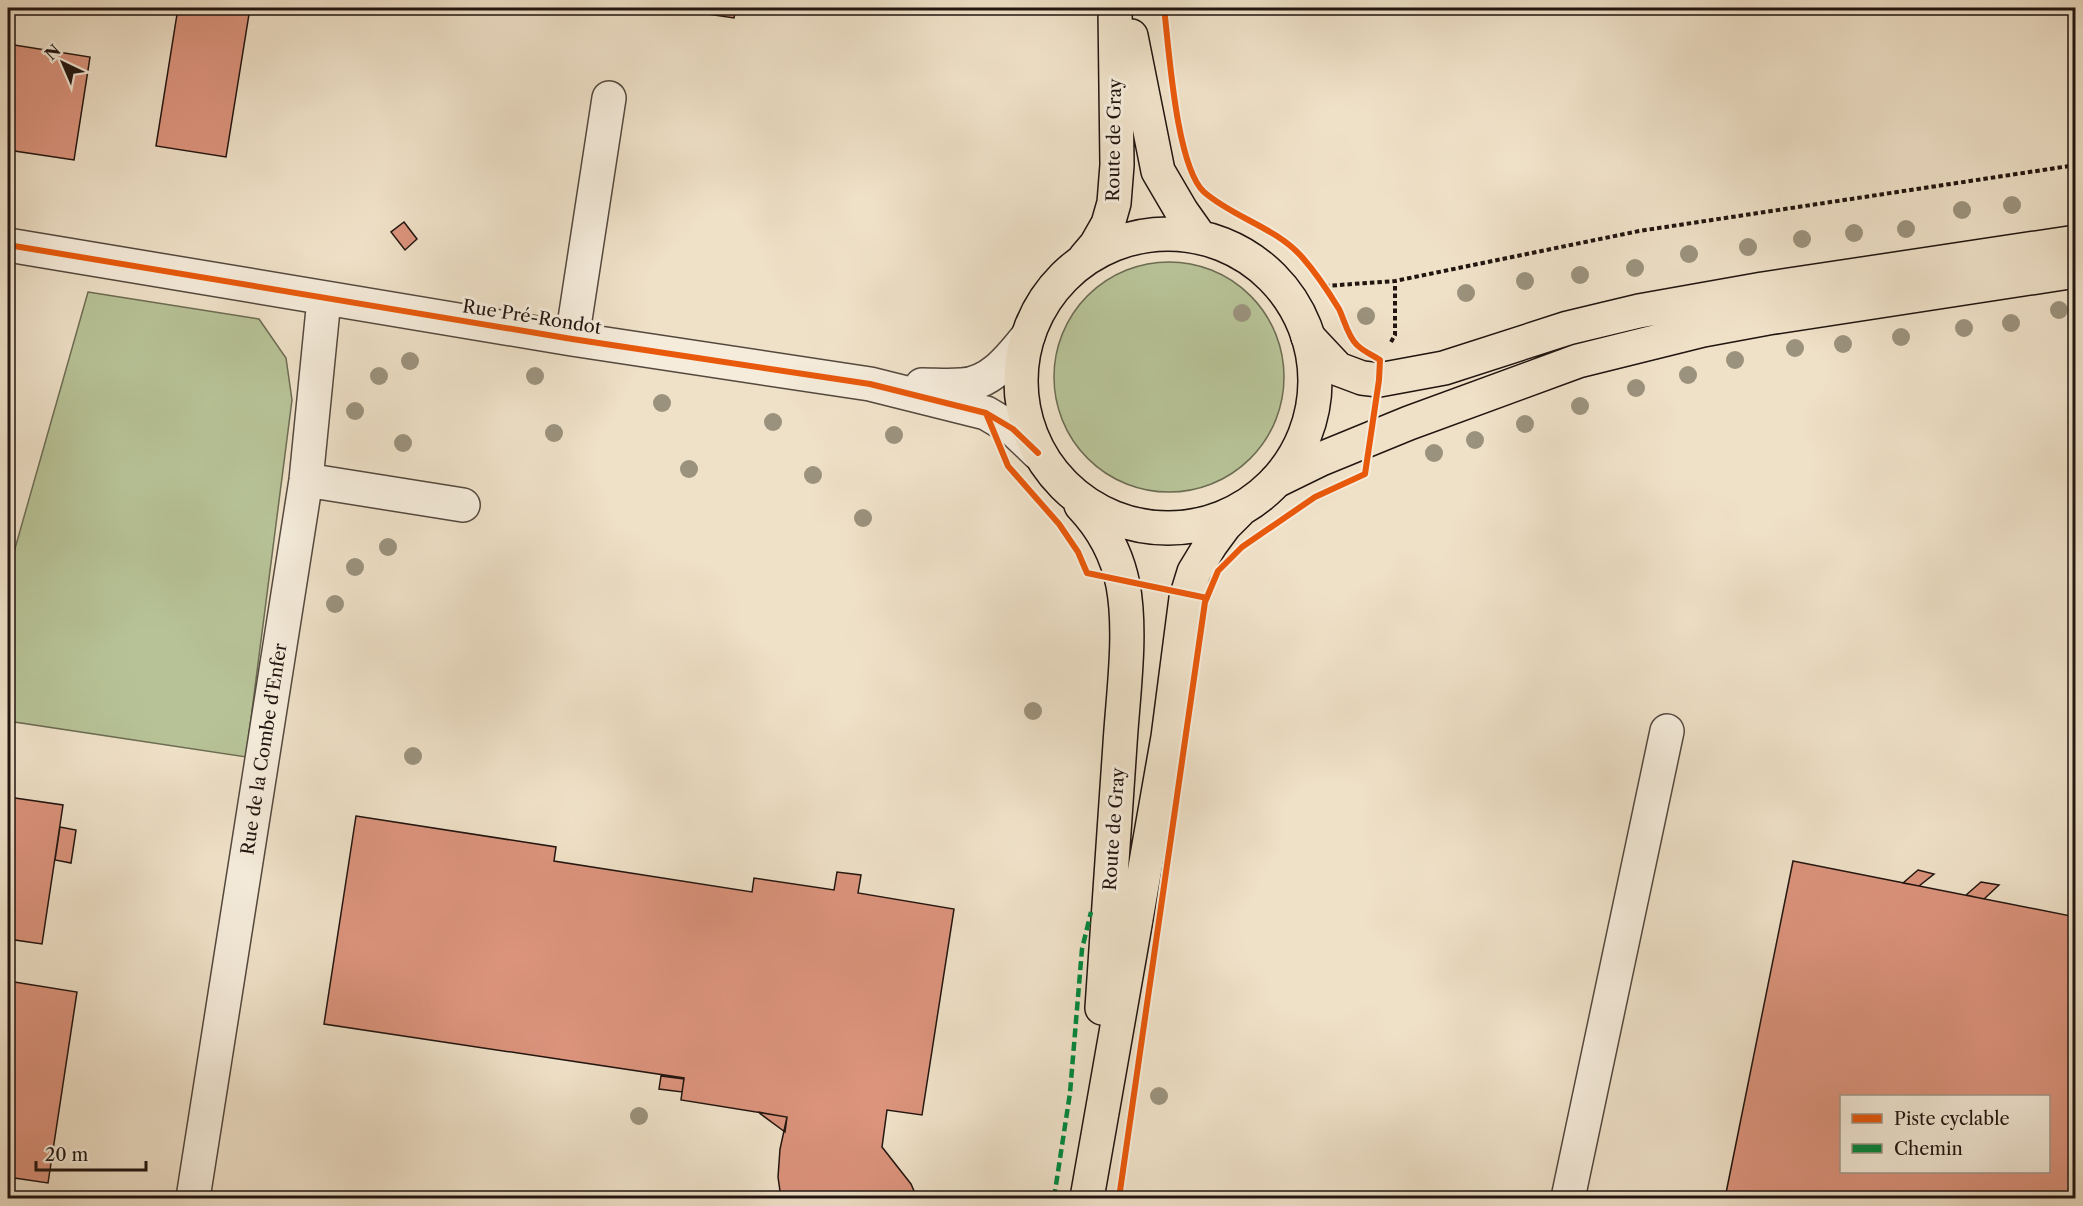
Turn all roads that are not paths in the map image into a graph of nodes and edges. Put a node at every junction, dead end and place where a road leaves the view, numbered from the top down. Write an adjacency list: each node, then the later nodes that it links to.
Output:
1 (1115, 8): 7 (main road, Route de Gray)
2 (1125, 8): 4 (main road, Route de Gray)
3 (609, 98): 12 (street)
4 (1199, 236): 7 (main road); 11 (main road)
5 (2076, 242): 11 (main road)
6 (8, 246): 9 (street, Rue Pré-Rondot)
7 (1081, 263): 10 (main road)
8 (2076, 271): 16 (main road)
9 (324, 299): 12 (street, Rue Pré-Rondot); 15 (street, Rue de la Combe d'Enfer)
10 (1028, 336): 13 (street, Rue Pré-Rondot); 14 (main road)
11 (1308, 337): 16 (main road)
12 (572, 339): 13 (street, Rue Pré-Rondot)
13 (870, 384): 14 (street, Rue Pré-Rondot)
14 (1038, 453): 17 (main road)
15 (306, 480): 18 (street); 22 (street, Rue de la Combe d'Enfer)
16 (1276, 481): 19 (main road)
17 (1068, 491): 19 (main road); 21 (main road, Route de Gray)
18 (463, 505)
19 (1242, 509): 21 (main road, Route de Gray)
20 (1667, 731): 23 (street)
21 (1088, 1191)
22 (193, 1198)
23 (1568, 1198)

